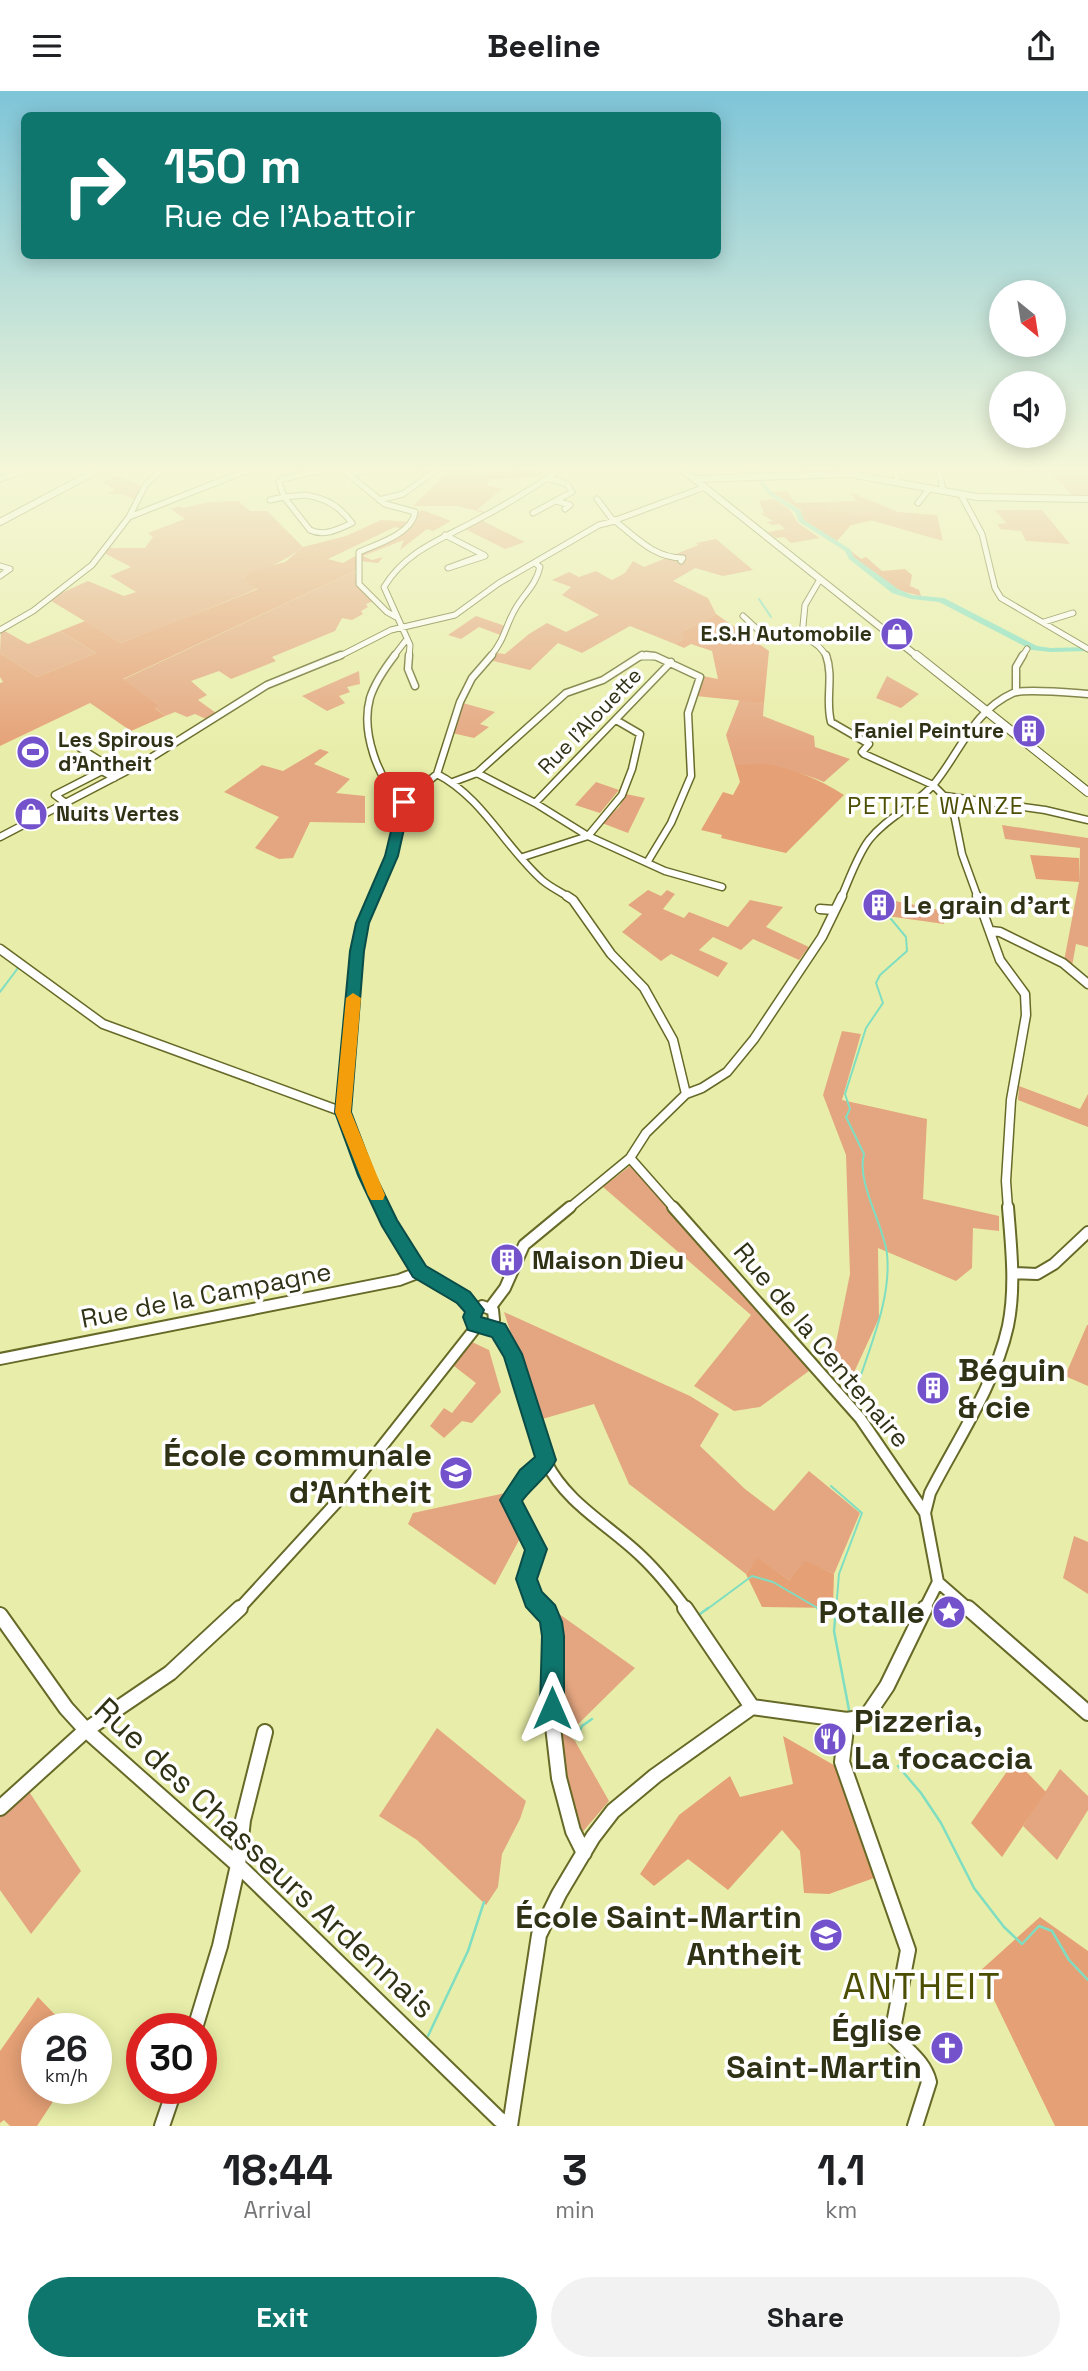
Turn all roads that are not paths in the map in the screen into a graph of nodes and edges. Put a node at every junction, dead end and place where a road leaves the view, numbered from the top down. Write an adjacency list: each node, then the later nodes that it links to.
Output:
1 (92, 565): 16 (street)
2 (359, 565): 13 (street)
3 (400, 565): 13 (street)
4 (532, 565): 17 (street)
5 (537, 565): 32 (street)
6 (802, 565): 10 (main road)
7 (989, 565): 15 (street)
8 (0, 566): 9 (street)
9 (0, 576)
10 (822, 581): 19 (street); 27 (main road)
11 (1073, 613): 15 (street)
12 (743, 616): 19 (street)
13 (396, 617): 17 (street)
14 (0, 620): 16 (street)
15 (1044, 622): 21 (street)
16 (12, 623): 18 (street)
17 (403, 627): 20 (street); 33 (street)
18 (0, 629)
19 (802, 636): 35 (street)
20 (407, 639): 24 (street); 38 (street)
21 (1086, 648)
22 (1027, 649): 25 (street)
23 (671, 662): 28 (street, Rue l'Alouette); 31 (street); 45 (street)
24 (415, 686)
25 (1016, 691): 26 (street); 27 (street)
26 (1088, 694)
27 (986, 711): 35 (street); 36 (main road)
28 (616, 720): 39 (street, Rue l'Alouette); 43 (street)
29 (80, 748): 30 (street)
30 (102, 771): 33 (street); 40 (street)
31 (477, 773): 34 (street); 39 (street)
32 (437, 774): 34 (street); 38 (street)
33 (114, 778): 40 (street)
34 (453, 782): 44 (street)
35 (933, 785): 37 (street); 48 (street)
36 (1088, 792)
37 (945, 796): 41 (street); 49 (street)
38 (404, 802): 53 (street)
39 (535, 803): 43 (street)
40 (66, 804): 42 (street)
41 (1088, 820)
42 (0, 837)
43 (588, 837): 44 (street); 45 (street)
44 (523, 857): 52 (street)
45 (648, 861): 46 (street)
46 (722, 887)
47 (820, 909): 48 (street)
48 (834, 910): 52 (street)
49 (991, 931): 51 (street); 57 (street)
50 (0, 949): 53 (street)
51 (1088, 984)
52 (686, 1094): 54 (street)
53 (338, 1110): 56 (street)
54 (630, 1159): 58 (street); 63 (street, Rue de la Centenaire)
55 (1088, 1232): 57 (street)
56 (420, 1272): 59 (street); 61 (street, Rue de la Campagne)
57 (1013, 1273): 63 (street)
58 (490, 1308): 59 (street); 60 (street)
59 (475, 1310): 60 (street)
60 (483, 1326): 62 (street); 69 (street)
61 (0, 1359)
62 (546, 1460): 66 (street); 72 (street)
63 (925, 1513): 64 (street, Rue de la Centenaire)
64 (938, 1582): 67 (street); 68 (street)
65 (0, 1615): 69 (street, Rue des Chasseurs Ardennais)
66 (752, 1707): 68 (street); 72 (street)
67 (1088, 1713)
68 (847, 1720): 78 (street)
69 (86, 1730): 71 (street); 73 (street, Rue des Chasseurs Ardennais)
70 (265, 1732): 73 (street)
71 (0, 1808)
72 (584, 1853): 77 (street)
73 (238, 1865): 74 (street); 77 (street, Rue des Chasseurs Ardennais)
74 (199, 2013)
75 (170, 2104): 76 (street)
76 (162, 2126)
77 (510, 2126)
78 (915, 2126)

